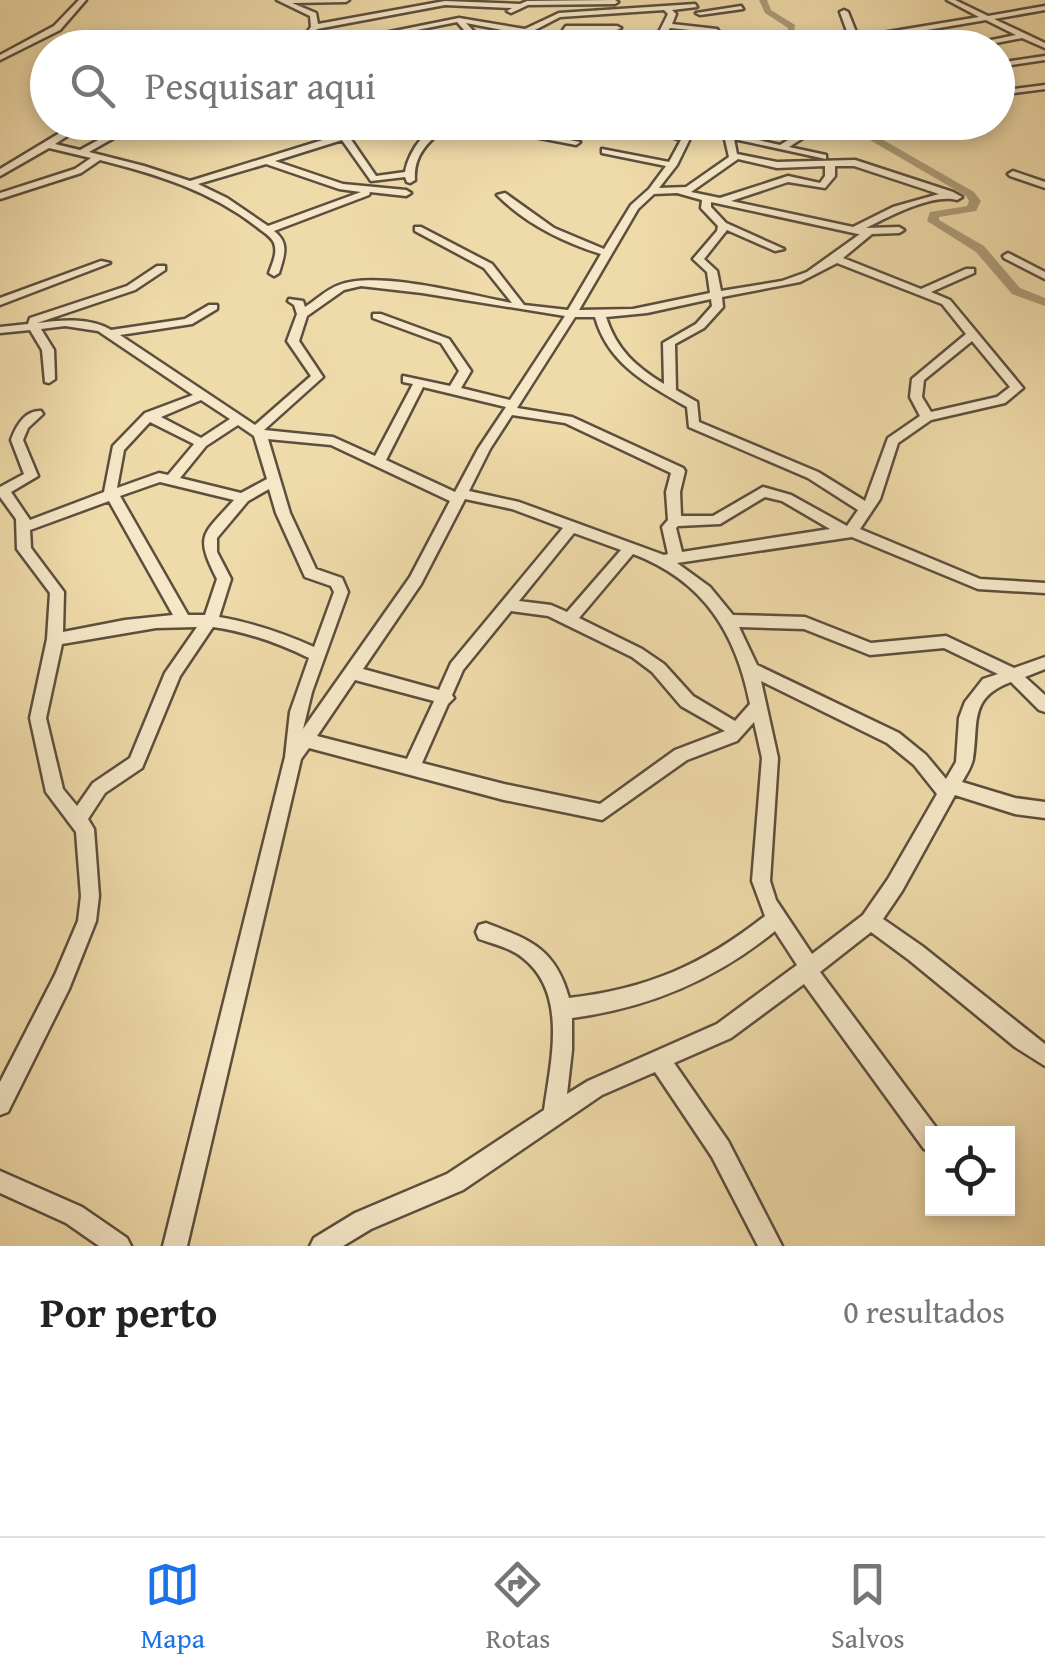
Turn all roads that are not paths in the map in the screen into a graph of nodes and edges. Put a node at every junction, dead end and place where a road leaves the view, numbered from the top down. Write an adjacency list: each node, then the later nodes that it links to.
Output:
1 (82, 0): 23 (street)
2 (282, 0): 3 (street); 20 (street)
3 (346, 0)
4 (950, 0): 16 (street)
5 (474, 1): 8 (street); 13 (street)
6 (388, 2): 13 (street)
7 (630, 4): 8 (street); 12 (street); 22 (street); 28 (street)
8 (520, 6): 18 (street)
9 (695, 6): 10 (street); 12 (street); 32 (street)
10 (741, 8)
11 (1045, 8): 16 (street)
12 (667, 9): 19 (street)
13 (400, 12): 15 (street)
14 (844, 12): 33 (street)
15 (387, 15): 20 (street); 21 (street)
16 (994, 19): 34 (street); 36 (street)
17 (459, 20): 18 (street); 21 (street); 27 (street)
18 (488, 22): 28 (street)
19 (669, 26): 31 (street); 32 (street)
20 (315, 27): 24 (street)
21 (418, 27): 25 (street); 26 (street)
22 (617, 28): 29 (street); 30 (street)
23 (54, 30)
24 (313, 30)
25 (404, 30)
26 (419, 30)
27 (468, 30)
28 (528, 30)
29 (560, 30)
30 (615, 30)
31 (664, 30)
32 (698, 30)
33 (851, 30)
34 (921, 30)
35 (1045, 35): 36 (street)
36 (1028, 36): 37 (street); 39 (street)
37 (1015, 38)
38 (30, 44): 40 (street)
39 (1045, 46)
40 (24, 47): 41 (street); 42 (street)
41 (30, 48)
42 (0, 58)
43 (1045, 58): 44 (street)
44 (1015, 62)
45 (1045, 87): 46 (street)
46 (1015, 91)
47 (58, 140): 58 (street)
48 (105, 140): 61 (street)
49 (333, 140): 64 (street)
50 (345, 140): 68 (street)
51 (427, 140): 68 (street)
52 (564, 140): 57 (street)
53 (686, 140): 66 (street)
54 (731, 140): 63 (street)
55 (761, 140): 59 (street)
56 (793, 140): 59 (street)
57 (576, 142)
58 (50, 145): 61 (street); 67 (street)
59 (782, 147): 65 (street)
60 (605, 152): 66 (street)
61 (81, 153): 62 (street)
62 (100, 156): 72 (street); 77 (street)
63 (736, 156): 65 (street); 76 (street)
64 (264, 160): 72 (street); 75 (street)
65 (830, 163): 80 (street); 85 (street)
66 (672, 166): 74 (street)
67 (0, 174)
68 (408, 174): 75 (street)
69 (1013, 174): 71 (street)
70 (1045, 176): 71 (street)
71 (1031, 180): 73 (street)
72 (193, 183): 83 (street)
73 (1045, 186)
74 (652, 191): 76 (street); 87 (street)
75 (371, 192): 83 (street)
76 (678, 192): 79 (street)
77 (0, 196)
78 (502, 196): 87 (street)
79 (707, 198): 80 (street); 81 (street)
80 (720, 201): 85 (street)
81 (723, 225): 86 (street); 96 (street)
82 (418, 229): 99 (street)
83 (267, 230): 93 (street)
84 (900, 230): 85 (street)
85 (860, 232): 89 (street)
86 (780, 249)
87 (607, 253): 101 (street)
88 (1008, 256): 94 (street)
89 (839, 260): 95 (street); 96 (street)
90 (105, 263): 98 (street)
91 (161, 268): 105 (street)
92 (970, 271): 95 (street)
93 (274, 273)
94 (1045, 276)
95 (925, 292): 108 (street)
96 (718, 294): 103 (street); 111 (street)
97 (293, 301): 102 (street)
98 (0, 302)
99 (520, 306): 101 (street); 102 (street)
100 (213, 307): 107 (street)
101 (570, 313): 103 (street); 113 (street)
102 (302, 314): 118 (street)
103 (600, 314): 111 (street)
104 (378, 316): 110 (street)
105 (27, 325): 106 (street); 107 (street); 109 (street)
106 (0, 330)
107 (112, 333): 112 (street)
108 (972, 335): 116 (street); 116 (street)
109 (50, 379)
110 (453, 391): 113 (street); 120 (street)
111 (670, 392): 126 (street)
112 (204, 395): 115 (street); 117 (street)
113 (511, 408): 124 (street); 127 (street)
114 (37, 414): 129 (street)
115 (149, 416): 119 (street); 123 (street)
116 (926, 418): 126 (street)
117 (239, 419): 118 (street); 119 (street)
118 (258, 432): 120 (street); 122 (street)
119 (202, 442): 121 (street)
120 (380, 459): 124 (street)
121 (172, 479): 123 (street); 125 (street)
122 (272, 482): 125 (street); 141 (street)
123 (110, 495): 129 (street); 136 (street)
124 (459, 497): 128 (street); 144 (street)
125 (243, 498): 137 (street)
126 (867, 510): 130 (street)
127 (674, 521): 130 (street); 132 (street)
128 (572, 526): 131 (street); 135 (street)
129 (24, 527): 140 (street)
130 (850, 532): 132 (street); 133 (street)
131 (631, 548): 132 (street); 138 (street)
132 (670, 558): 139 (street)
133 (1039, 588): 134 (street)
134 (1045, 601)
135 (509, 605): 138 (street); 146 (street)
136 (182, 618): 137 (street); 140 (street)
137 (211, 618): 141 (street); 155 (street)
138 (569, 620): 149 (street)
139 (728, 621): 143 (street); 145 (street)
140 (54, 639): 155 (street)
141 (314, 654): 151 (street)
142 (1045, 663): 145 (street)
143 (751, 669): 148 (street); 153 (street)
144 (350, 672): 146 (street); 150 (street)
145 (1012, 674): 147 (street); 153 (street)
146 (446, 698): 152 (street)
147 (1045, 706)
148 (758, 707): 149 (street); 156 (street)
149 (738, 730): 152 (street)
150 (306, 740): 151 (street); 152 (street)
151 (292, 756): 168 (street)
152 (411, 769)
153 (948, 789): 154 (street); 157 (street)
154 (1045, 810)
155 (79, 818): 163 (street)
156 (777, 918): 159 (street); 160 (street)
157 (870, 921): 159 (street); 161 (street)
158 (486, 932): 160 (street)
159 (809, 970): 162 (street); 165 (street)
160 (561, 1008): 164 (street)
161 (1045, 1056)
162 (659, 1060): 164 (street); 170 (street)
163 (0, 1104)
164 (554, 1115): 169 (street)
165 (925, 1132)
166 (0, 1182): 167 (street)
167 (118, 1246)
168 (176, 1246)
169 (322, 1246)
170 (770, 1246)

